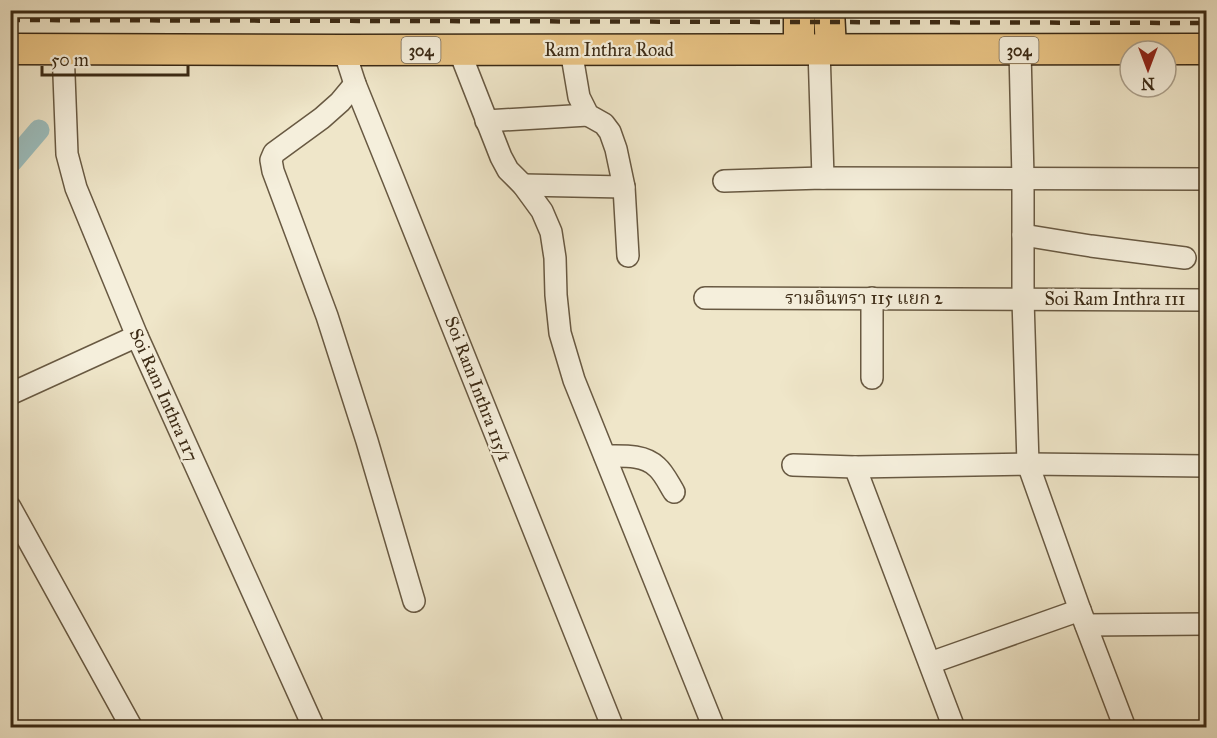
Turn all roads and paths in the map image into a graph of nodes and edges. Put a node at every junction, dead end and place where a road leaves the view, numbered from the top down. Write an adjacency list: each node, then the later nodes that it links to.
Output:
1 (799, 10): 5 (highway)
2 (829, 10): 5 (highway)
3 (10, 49): 4 (highway, Ram Inthra Road / 304)
4 (63, 49): 7 (highway, Ram Inthra Road / 304); 28 (street, Soi Ram Inthra 117)
5 (816, 49): 9 (highway, Ram Inthra Road / 304); 10 (highway, Ram Inthra Road / 304); 15 (street)
6 (1206, 49): 10 (highway, Ram Inthra Road / 304); 11 (street)
7 (345, 50): 8 (highway, Ram Inthra Road / 304); 12 (street, Soi Ram Inthra 115/1)
8 (459, 50): 9 (highway, Ram Inthra Road / 304); 14 (street)
9 (571, 50): 13 (street)
10 (1020, 50): 16 (street)
11 (1206, 69)
12 (356, 84): 38 (street); 44 (street, Soi Ram Inthra 115/1)
13 (588, 115): 14 (street); 20 (street)
14 (486, 121): 19 (street)
15 (823, 178): 16 (street); 18 (street)
16 (1023, 179): 17 (street); 21 (street)
17 (1206, 179)
18 (724, 181)
19 (523, 185): 20 (street); 31 (street)
20 (624, 187): 22 (street)
21 (1023, 235): 23 (street); 26 (street)
22 (628, 256)
23 (1185, 258)
24 (705, 298): 25 (street, รามอินทรา 115 แยก 2)
25 (872, 298): 26 (street, รามอินทรา 115 แยก 2); 29 (street)
26 (1023, 299): 27 (street, Soi Ram Inthra 111); 32 (street)
27 (1206, 300)
28 (137, 336): 30 (street); 43 (street, Soi Ram Inthra 117)
29 (872, 378)
30 (10, 394)
31 (605, 456): 36 (street); 45 (street)
32 (1028, 464): 34 (street); 35 (street); 39 (street)
33 (793, 465): 35 (street)
34 (1206, 466)
35 (855, 467): 41 (street)
36 (674, 492)
37 (10, 507): 42 (street)
38 (414, 601)
39 (1083, 617): 40 (street); 41 (street); 47 (street)
40 (1206, 624)
41 (930, 663): 46 (street)
42 (132, 728)
43 (314, 728)
44 (613, 728)
45 (714, 728)
46 (954, 728)
47 (1125, 728)

